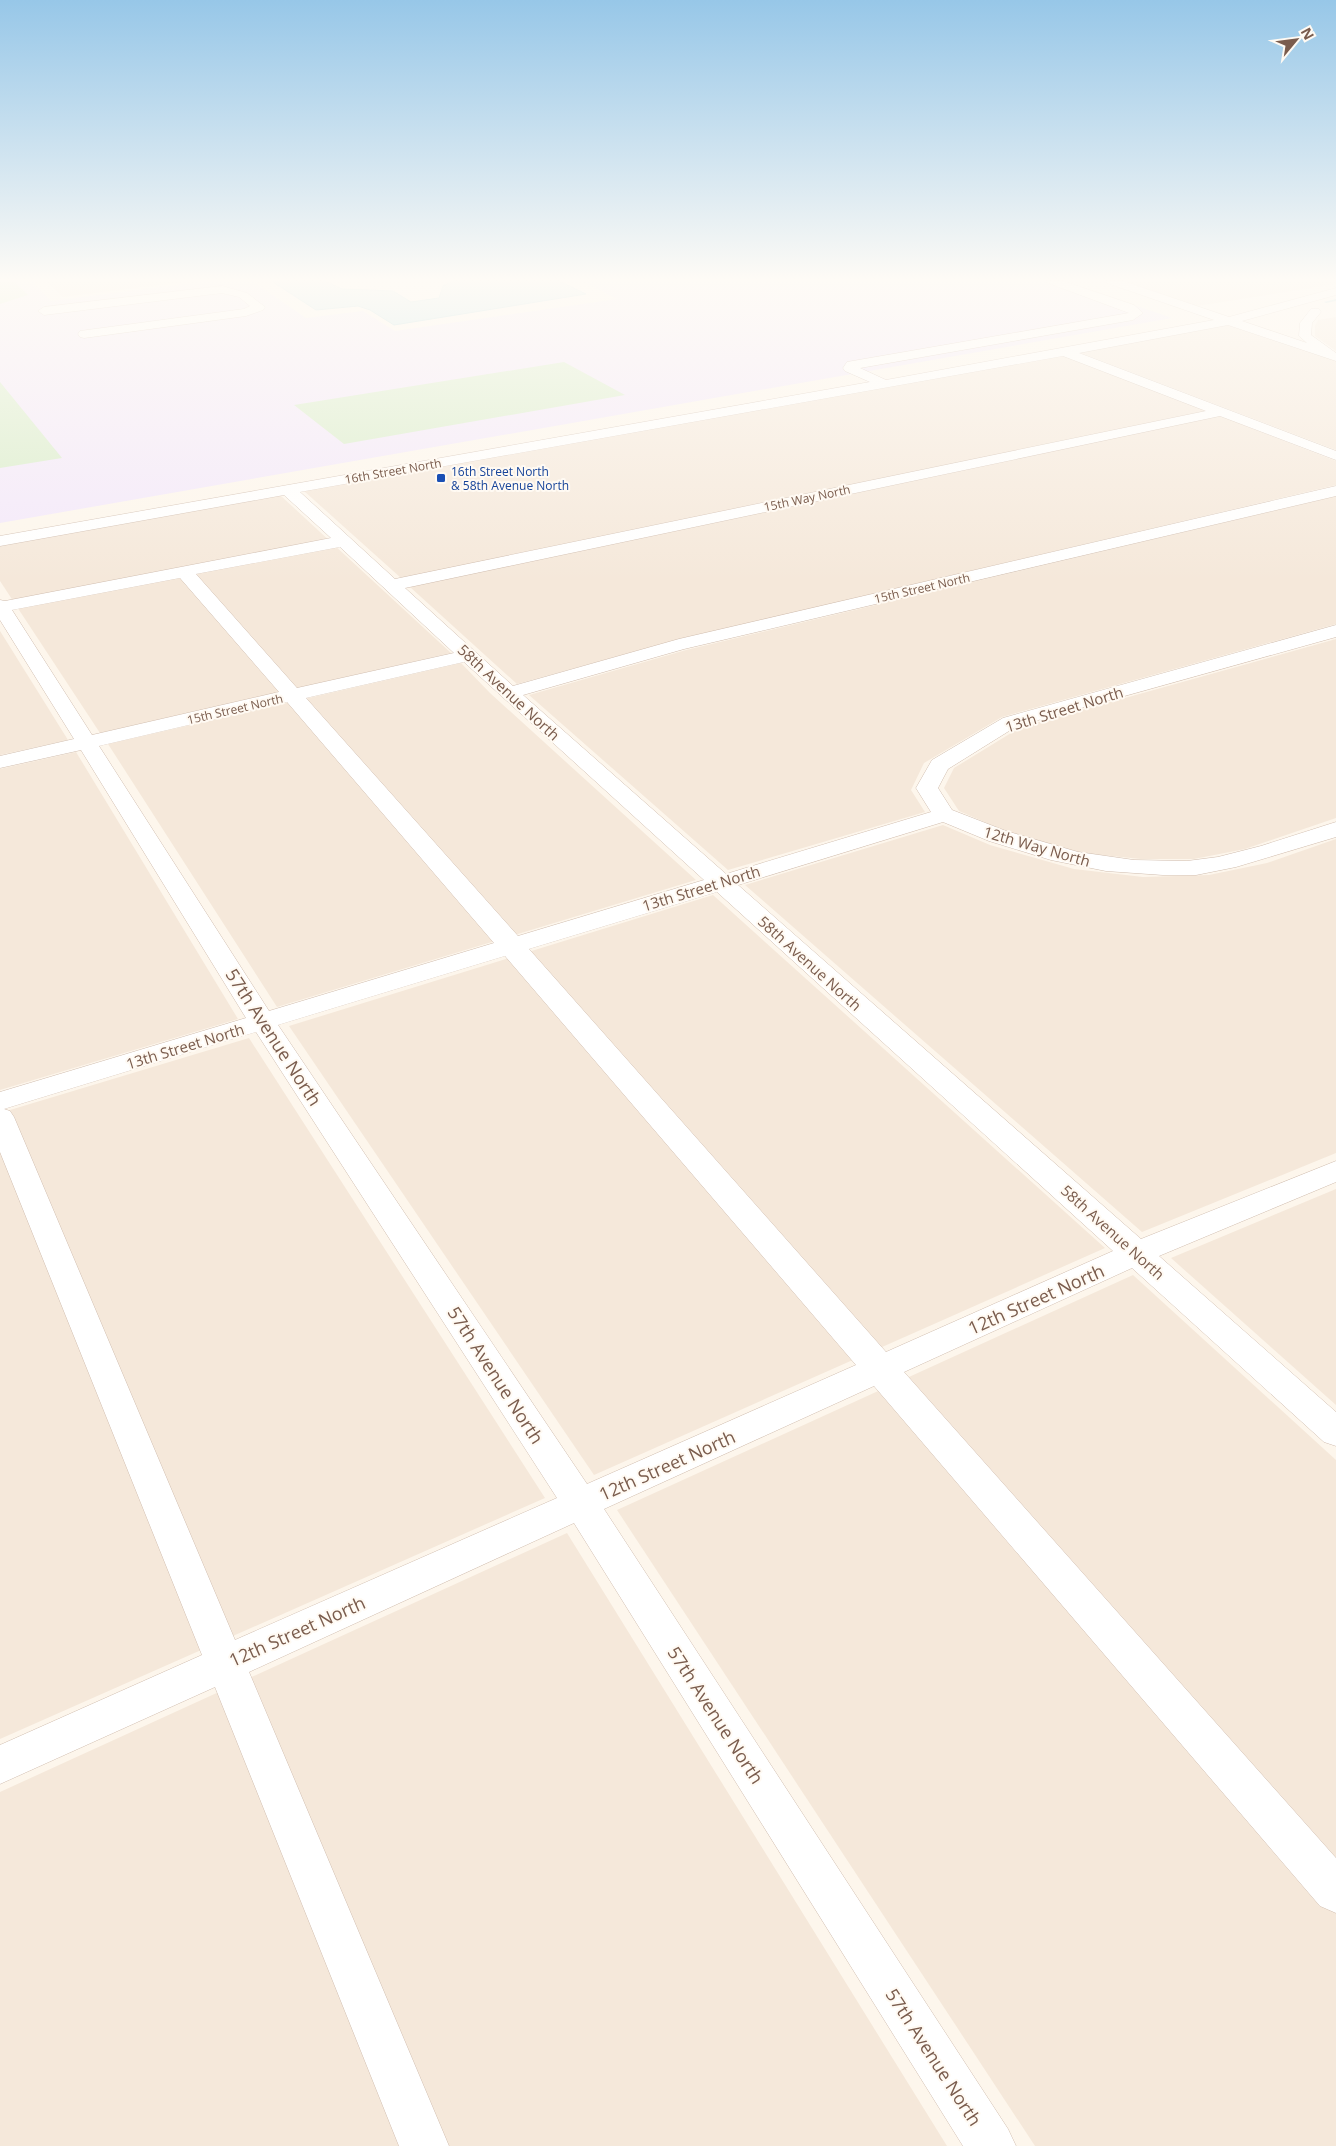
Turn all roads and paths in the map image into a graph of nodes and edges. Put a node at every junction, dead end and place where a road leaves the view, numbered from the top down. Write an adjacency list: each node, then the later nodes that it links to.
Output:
1 (878, 381): 4 (street)
2 (900, 381): 4 (street, 16th Street North)
3 (1140, 381): 5 (street)
4 (884, 384): 7 (street, 16th Street North)
5 (1221, 412): 6 (street); 12 (street, 15th Way North)
6 (1336, 456)
7 (288, 490): 9 (street, 58th Avenue North); 10 (street, 16th Street North)
8 (1336, 491): 16 (street, 15th Street North)
9 (344, 540): 11 (street); 12 (street, 58th Avenue North)
10 (0, 541)
11 (184, 571): 13 (street); 17 (street)
12 (393, 585): 15 (street, 58th Avenue North)
13 (0, 606): 18 (street, 57th Avenue North)
14 (1336, 632): 20 (street, 13th Street North)
15 (469, 655): 16 (street, 58th Avenue North); 17 (street, 15th Street North)
16 (509, 693): 22 (street, 58th Avenue North)
17 (293, 695): 18 (street, 15th Street North); 23 (street)
18 (88, 742): 19 (street, 15th Street North); 24 (street, 57th Avenue North)
19 (0, 762)
20 (944, 815): 21 (street, 12th Way North); 22 (street, 13th Street North)
21 (1336, 829)
22 (720, 882): 23 (street, 13th Street North); 28 (street, 58th Avenue North)
23 (513, 946): 24 (street, 13th Street North); 29 (street)
24 (263, 1023): 25 (street, 13th Street North); 31 (street, 57th Avenue North)
25 (0, 1102)
26 (0, 1117): 32 (street)
27 (1336, 1170): 28 (street, 12th Street North)
28 (1137, 1253): 29 (street, 12th Street North); 30 (street, 58th Avenue North)
29 (879, 1369): 31 (street, 12th Street North); 34 (street)
30 (1336, 1432)
31 (581, 1504): 32 (street, 12th Street North); 36 (street, 57th Avenue North)
32 (226, 1663): 33 (street, 12th Street North); 35 (street)
33 (0, 1765)
34 (1336, 1891)
35 (424, 2146)
36 (991, 2146)

